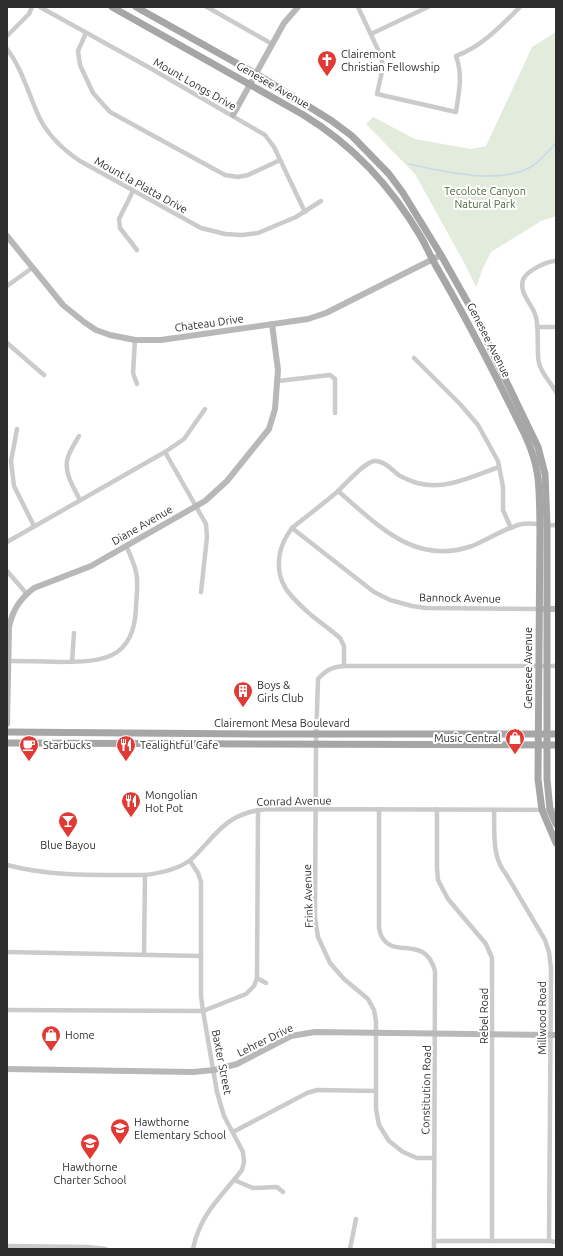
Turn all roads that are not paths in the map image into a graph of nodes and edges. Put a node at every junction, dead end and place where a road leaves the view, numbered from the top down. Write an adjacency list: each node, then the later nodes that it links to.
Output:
1 (32, 7): 12 (street)
2 (40, 7): 10 (street, Mount Longs Drive)
3 (112, 7): 16 (main road, Genesee Avenue)
4 (136, 7): 15 (main road, Genesee Avenue)
5 (207, 7): 13 (street)
6 (298, 7): 13 (street)
7 (358, 7): 11 (street)
8 (428, 7): 11 (street)
9 (520, 7): 11 (street)
10 (86, 33): 17 (street, Mount Longs Drive); 18 (street)
11 (371, 34)
12 (7, 36)
13 (272, 44): 15 (street)
14 (7, 49): 19 (street, Mount la Platta Drive)
15 (256, 74): 16 (street); 24 (main road, Genesee Avenue)
16 (251, 84): 17 (street); 25 (main road, Genesee Avenue)
17 (233, 115): 18 (street, Mount Longs Drive)
18 (280, 160): 21 (street, Mount Longs Drive)
19 (134, 191): 21 (street, Mount la Platta Drive); 23 (street)
20 (320, 201): 21 (street, Mount la Platta Drive)
21 (305, 212)
22 (7, 236): 27 (street, Chateau Drive)
23 (137, 250)
24 (441, 255): 25 (street, Chateau Drive); 48 (main road, Genesee Avenue)
25 (432, 258): 29 (street, Chateau Drive); 48 (main road, Genesee Avenue)
26 (556, 261): 31 (street)
27 (32, 268): 28 (street); 32 (street, Chateau Drive)
28 (7, 286)
29 (272, 324): 32 (street, Chateau Drive); 36 (street, Diane Avenue)
30 (556, 327): 31 (street)
31 (537, 328): 38 (street)
32 (135, 340): 37 (street)
33 (7, 343): 35 (street)
34 (414, 358): 44 (street)
35 (44, 375)
36 (278, 381): 40 (street); 47 (street, Diane Avenue)
37 (137, 384)
38 (556, 392)
39 (205, 409): 43 (street)
40 (335, 412)
41 (18, 430): 50 (street)
42 (79, 436): 46 (street)
43 (165, 452): 46 (street); 47 (street)
44 (499, 467): 45 (street); 52 (street)
45 (338, 491): 51 (street); 52 (street)
46 (80, 500): 50 (street)
47 (195, 506): 54 (street, Diane Avenue); 56 (street)
48 (543, 525): 49 (street); 52 (street); 58 (main road, Genesee Avenue)
49 (556, 525)
50 (34, 526): 53 (street)
51 (292, 528): 58 (street, Bannock Avenue); 63 (street)
52 (511, 528)
53 (7, 542)
54 (126, 546): 57 (street, Diane Avenue); 62 (street)
55 (7, 571): 57 (street)
56 (201, 592)
57 (27, 594): 61 (street, Diane Avenue)
58 (543, 609): 59 (street, Bannock Avenue); 64 (main road, Genesee Avenue); 65 (main road, Genesee Avenue)
59 (556, 609)
60 (74, 633): 62 (street)
61 (8, 661): 62 (street); 67 (street, Diane Avenue)
62 (72, 662)
63 (344, 666): 64 (street, Frink Avenue); 69 (street, Frink Avenue)
64 (539, 666): 65 (street, Frink Avenue); 70 (main road, Genesee Avenue)
65 (548, 666): 66 (street, Frink Avenue); 71 (main road, Genesee Avenue)
66 (556, 666)
67 (7, 724)
68 (7, 732): 69 (main road, Clairemont Mesa Boulevard)
69 (316, 734): 70 (main road, Clairemont Mesa Boulevard); 74 (street, Frink Avenue)
70 (538, 734): 71 (main road, Clairemont Mesa Boulevard); 75 (main road, Genesee Avenue)
71 (547, 734): 72 (main road, Clairemont Mesa Boulevard); 76 (main road, Genesee Avenue)
72 (556, 734)
73 (7, 743): 74 (main road, Clairemont Mesa Boulevard)
74 (316, 744): 75 (main road, Clairemont Mesa Boulevard); 78 (street, Frink Avenue)
75 (538, 745): 76 (main road, Clairemont Mesa Boulevard); 83 (main road, Genesee Avenue)
76 (547, 745): 77 (main road, Clairemont Mesa Boulevard); 84 (main road, Genesee Avenue)
77 (556, 745)
78 (316, 809): 79 (street, Conrad Avenue); 81 (street, Conrad Avenue); 97 (street, Frink Avenue)
79 (379, 809): 80 (street, Conrad Avenue); 98 (street, Constitution Road)
80 (436, 809): 82 (street, Conrad Avenue); 99 (street, Rebel Road)
81 (258, 810): 87 (street, Conrad Avenue); 93 (street)
82 (494, 810): 83 (street, Conrad Avenue); 100 (street, Millwood Road)
83 (542, 810): 84 (street, Conrad Avenue); 86 (main road, Genesee Avenue)
84 (553, 810): 85 (main road, Genesee Avenue)
85 (556, 824)
86 (556, 843)
87 (190, 861): 89 (street, Conrad Avenue); 92 (street, Baxter Street)
88 (7, 865): 89 (street, Conrad Avenue)
89 (145, 875): 91 (street)
90 (7, 952): 91 (street)
91 (144, 955): 92 (street)
92 (201, 956): 96 (street, Baxter Street)
93 (257, 978): 94 (street); 96 (street)
94 (266, 983)
95 (7, 1010): 96 (street)
96 (203, 1011): 102 (street, Baxter Street)
97 (376, 1033): 98 (street, Lehrer Drive); 102 (street, Lehrer Drive); 103 (street, Frink Avenue)
98 (436, 1033): 99 (street, Lehrer Drive); 107 (street, Constitution Road)
99 (493, 1034): 100 (street, Lehrer Drive); 112 (street, Rebel Road)
100 (554, 1035): 105 (street, Millwood Road)
101 (7, 1069): 102 (street, Lehrer Drive)
102 (214, 1070): 104 (street, Baxter Street)
103 (376, 1091): 104 (street); 107 (street, Frink Avenue)
104 (233, 1132): 108 (street, Baxter Street)
105 (550, 1149): 106 (street); 113 (street, Millwood Road)
106 (556, 1149)
107 (434, 1158): 111 (street, Constitution Road)
108 (234, 1180): 109 (street); 117 (street, Baxter Street)
109 (283, 1192)
110 (356, 1219): 118 (street)
111 (434, 1241): 112 (street); 119 (street, Constitution Road)
112 (492, 1241): 113 (street)
113 (549, 1241): 114 (street)
114 (556, 1242)
115 (7, 1246): 116 (street)
116 (106, 1249)
117 (193, 1249)
118 (350, 1249)
119 (434, 1249)

